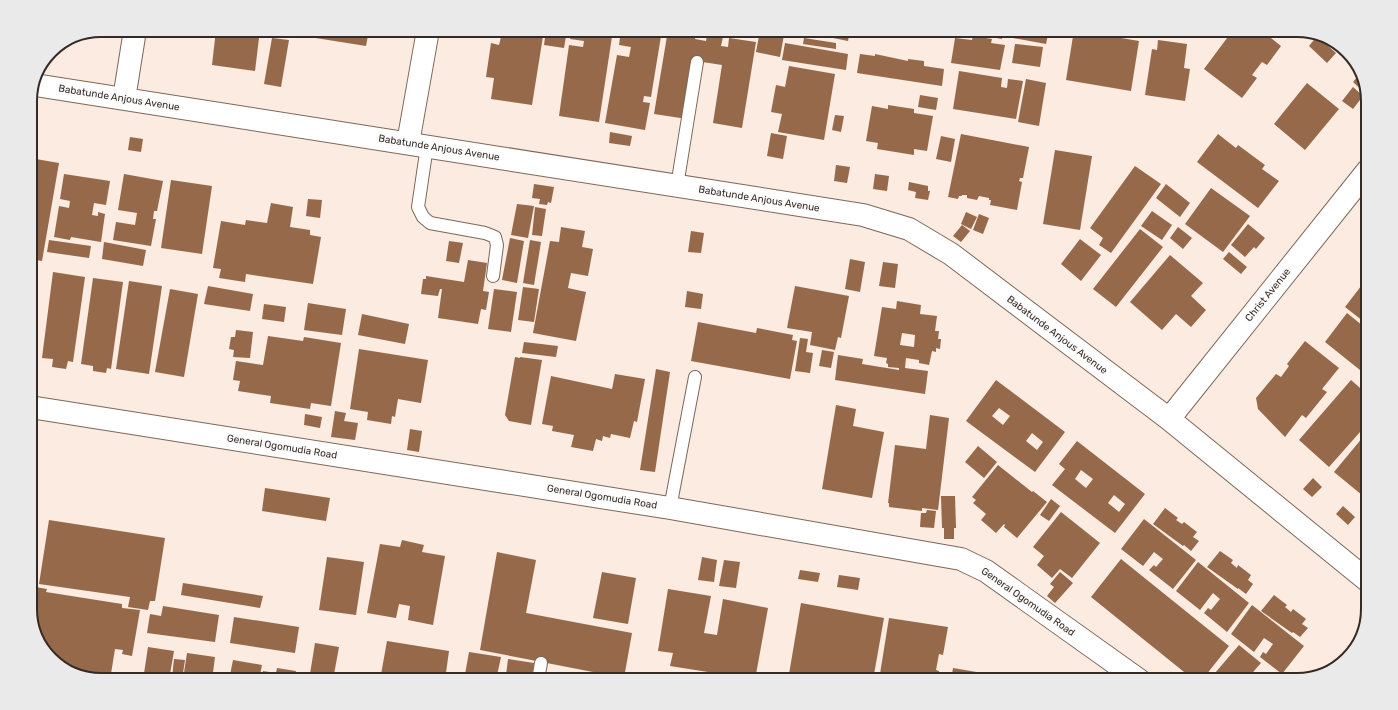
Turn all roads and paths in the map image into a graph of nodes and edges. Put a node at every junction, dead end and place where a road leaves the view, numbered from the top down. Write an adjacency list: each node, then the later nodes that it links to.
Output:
1 (134, 37): 5 (street)
2 (427, 37): 6 (street)
3 (697, 62): 8 (lane)
4 (39, 86): 5 (street, Babatunde Anjous Avenue)
5 (124, 100): 6 (street, Babatunde Anjous Avenue)
6 (418, 145): 8 (street, Babatunde Anjous Avenue); 9 (lane)
7 (1361, 182): 12 (street, Christ Avenue)
8 (677, 186): 12 (street, Babatunde Anjous Avenue)
9 (493, 276)
10 (695, 377): 13 (lane)
11 (37, 408): 13 (street, General Ogomudia Road)
12 (1169, 419): 14 (street, Babatunde Anjous Avenue)
13 (670, 508): 17 (street, General Ogomudia Road)
14 (1361, 575)
15 (541, 662): 16 (lane)
16 (539, 673)
17 (1129, 673)

